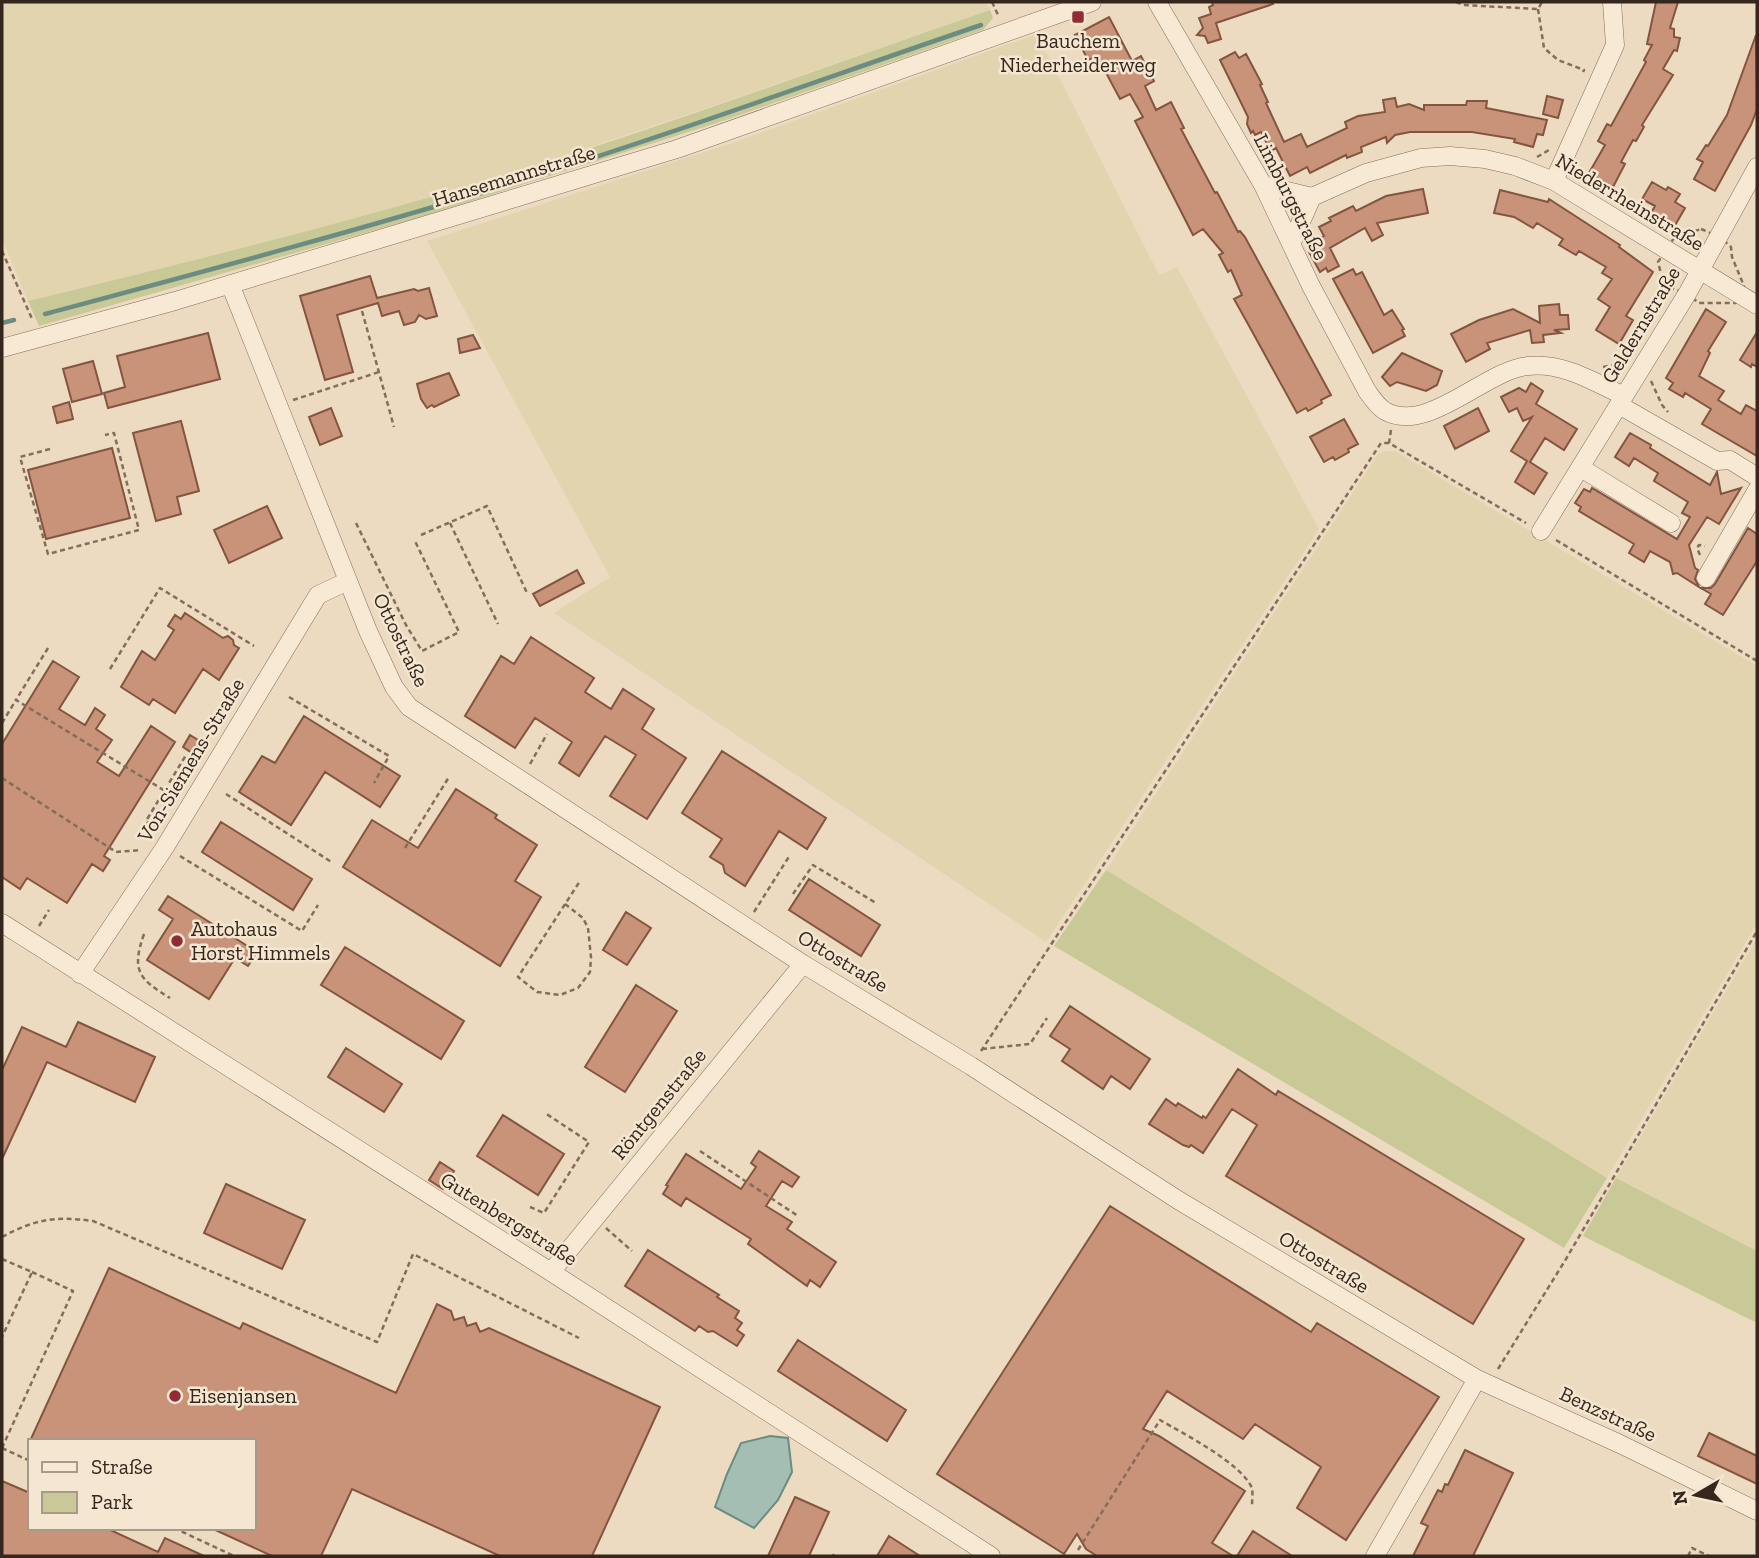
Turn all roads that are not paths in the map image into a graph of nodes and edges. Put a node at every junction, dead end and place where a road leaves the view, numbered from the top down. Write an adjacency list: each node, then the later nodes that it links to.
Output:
1 (1092, 2): 10 (street, Hansemannstraße)
2 (1157, 2): 6 (street, Limburgstraße)
3 (1612, 2): 5 (street)
4 (1757, 167): 9 (street, Geldernstraße)
5 (1554, 181): 7 (street, Niederrheinstraße); 9 (street, Niederrheinstraße)
6 (1263, 185): 7 (street); 8 (street, Limburgstraße)
7 (1312, 197): 8 (street)
8 (1291, 244): 13 (street, Limburgstraße)
9 (1701, 270): 11 (street, Niederrheinstraße); 13 (street, Geldernstraße)
10 (230, 284): 12 (street, Hansemannstraße); 20 (street, Ottostraße)
11 (1757, 305)
12 (2, 348)
13 (1621, 401): 14 (street, Geldernstraße); 15 (street)
14 (1581, 468): 17 (street); 18 (street, Geldernstraße)
15 (1757, 477)
16 (1757, 490): 19 (street)
17 (1671, 523)
18 (1541, 531)
19 (1706, 578)
20 (348, 581): 22 (street, Ottostraße); 23 (street, Von-Siemens-Straße)
21 (2, 923): 23 (street, Gutenbergstraße)
22 (803, 964): 24 (street, Röntgenstraße); 25 (street, Ottostraße)
23 (80, 974): 24 (street, Gutenbergstraße)
24 (551, 1272): 27 (street, Gutenbergstraße)
25 (1483, 1381): 26 (street, Benzstraße); 28 (street)
26 (1757, 1511)
27 (991, 1556)
28 (1375, 1556)

